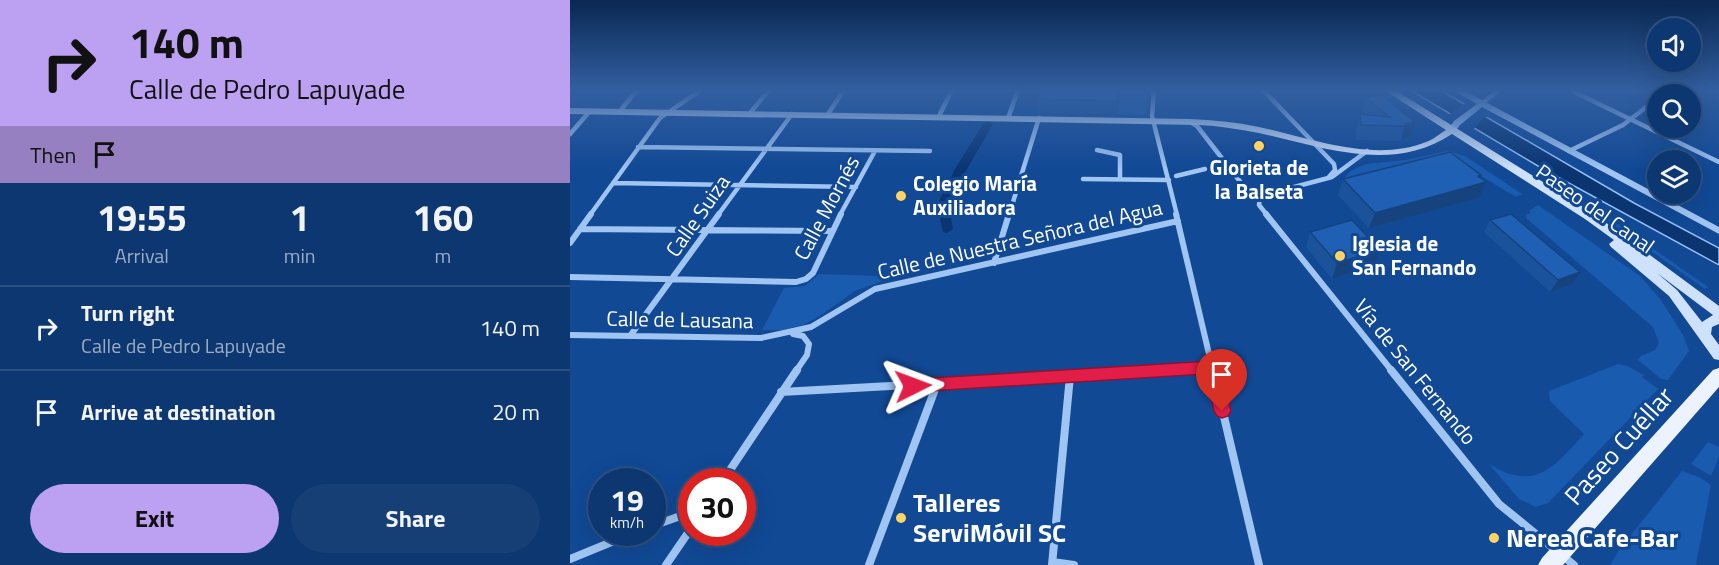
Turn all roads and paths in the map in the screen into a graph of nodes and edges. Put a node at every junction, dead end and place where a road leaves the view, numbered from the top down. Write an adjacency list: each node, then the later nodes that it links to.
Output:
1 (585, 116): 18 (street)
2 (663, 116): 20 (street)
3 (790, 116): 21 (street, Calle Suiza)
4 (952, 116): 12 (main road)
5 (1153, 116): 15 (street)
6 (1288, 116): 19 (street)
7 (1435, 116): 17 (main road, Paseo del Canal)
8 (1467, 116): 17 (street)
9 (1500, 116): 26 (street)
10 (1624, 116): 14 (street)
11 (1633, 116): 14 (street)
12 (1008, 118): 13 (main road)
13 (1039, 118): 15 (main road); 44 (street)
14 (1629, 119): 26 (street); 27 (street)
15 (1153, 121): 16 (main road); 33 (street)
16 (1190, 122): 19 (main road); 37 (street, Vía de San Fernando)
17 (1454, 127): 25 (main road); 48 (main road, Paseo del Canal); 51 (main road, Paseo del Canal)
18 (570, 134)
19 (1313, 142): 25 (main road); 30 (street)
20 (638, 147): 21 (street); 34 (street)
21 (765, 149): 23 (street); 35 (street, Calle Suiza)
22 (1097, 150): 31 (street)
23 (875, 151): 24 (street); 36 (street, Calle Mornés)
24 (930, 151)
25 (1366, 151): 30 (street)
26 (1569, 151): 42 (street)
27 (1719, 162)
28 (1205, 169): 29 (street)
29 (1176, 176)
30 (1328, 178): 37 (street)
31 (1120, 179): 32 (street); 33 (street)
32 (1083, 180)
33 (1168, 180): 38 (street)
34 (613, 183): 35 (street); 39 (street)
35 (739, 185): 36 (street); 40 (street, Calle Suiza)
36 (856, 187): 41 (street, Calle Mornés)
37 (1260, 196): 64 (street, Vía de San Fernando)
38 (1178, 221): 44 (street, Calle de Nuestra Señora del Agua); 55 (street)
39 (580, 229): 40 (street); 43 (street)
40 (708, 230): 41 (street); 46 (street, Calle Suiza)
41 (832, 231): 46 (street, Calle Mornés)
42 (1719, 231)
43 (570, 243)
44 (994, 263): 47 (street, Calle de Nuestra Señora del Agua)
45 (570, 277): 46 (street)
46 (674, 279): 53 (street, Calle Suiza)
47 (840, 310): 50 (street, Calle de Lausana)
48 (1719, 313)
49 (1719, 318): 51 (main road)
50 (789, 334): 53 (street, Calle de Lausana); 59 (street)
51 (1704, 334): 54 (main road, Paseo del Canal)
52 (570, 335): 53 (street, Calle de Lausana)
53 (630, 336)
54 (1719, 356)
55 (1212, 368): 57 (street); 69 (street)
56 (1719, 375): 64 (main road, Paseo Cuéllar)
57 (1070, 376): 58 (street); 65 (street)
58 (937, 384): 59 (street); 67 (street)
59 (782, 392): 60 (street)
60 (731, 468)
61 (602, 546): 63 (street)
62 (679, 546): 66 (street)
63 (570, 559)
64 (1561, 561)
65 (1053, 564): 68 (street)
66 (666, 565)
67 (869, 565)
68 (1074, 565)
69 (1259, 565)

